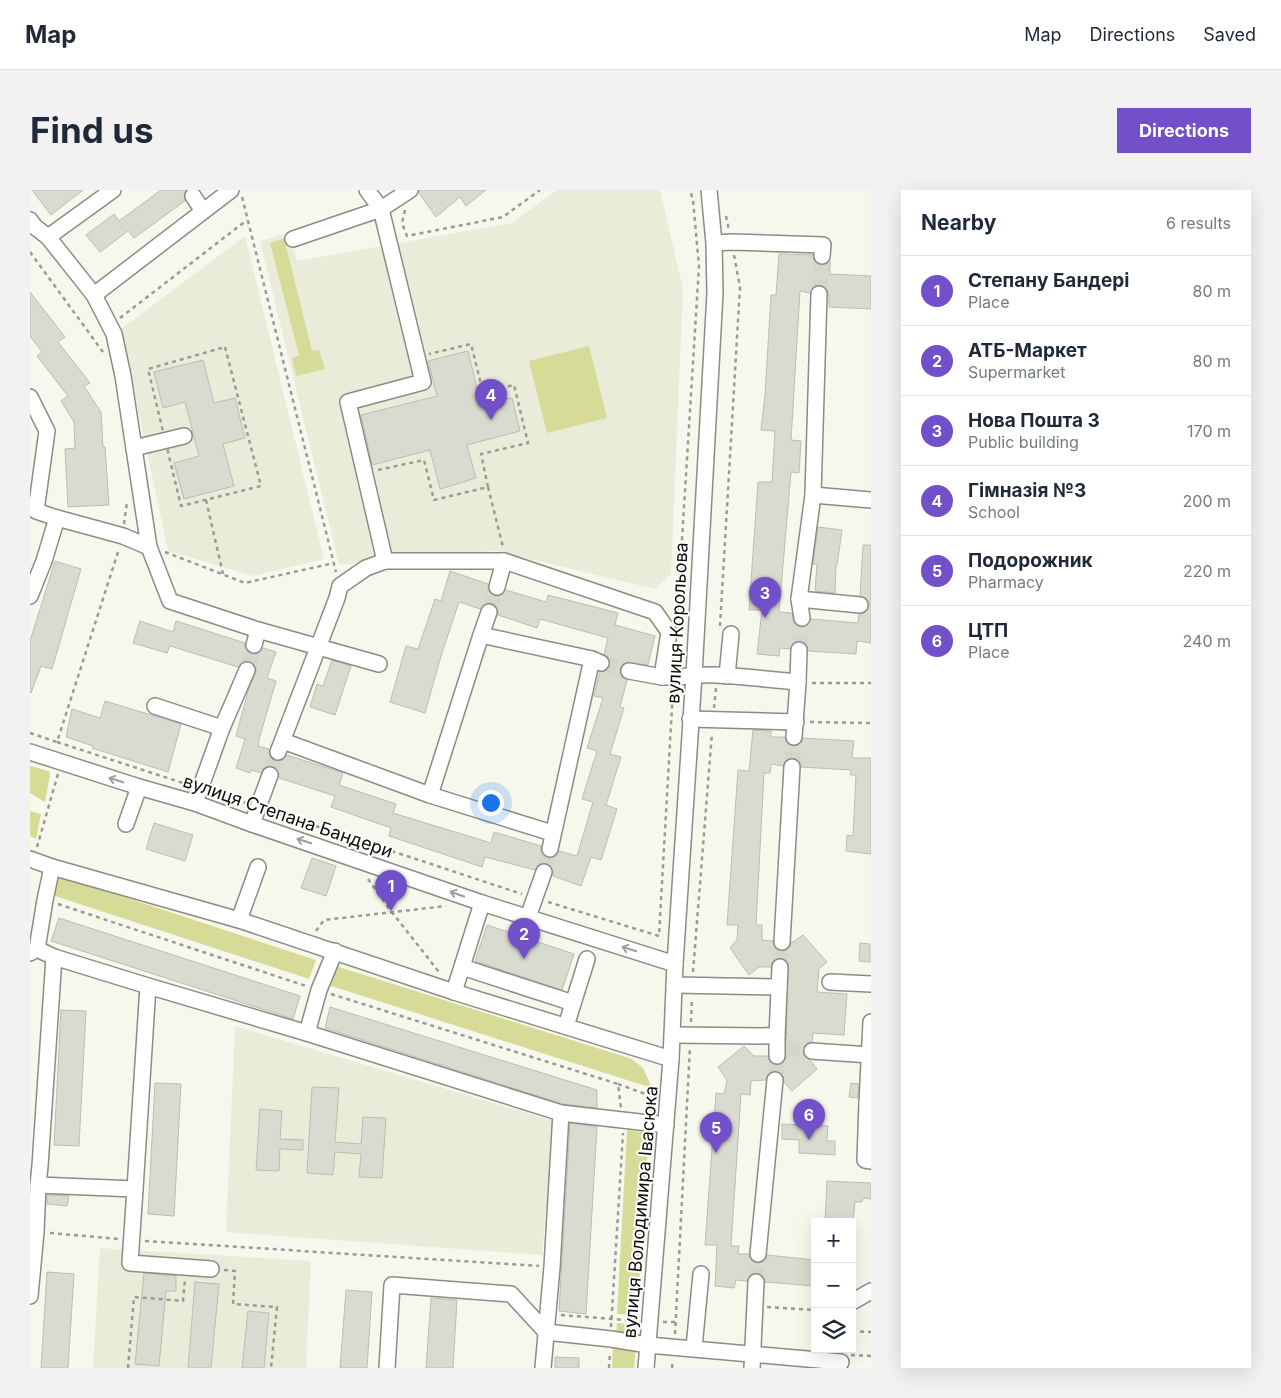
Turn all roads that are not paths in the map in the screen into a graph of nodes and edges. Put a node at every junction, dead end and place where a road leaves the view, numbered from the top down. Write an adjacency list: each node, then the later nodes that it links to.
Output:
1 (113, 190): 10 (street)
2 (231, 190): 8 (street)
3 (367, 190): 7 (street)
4 (410, 190): 7 (street)
5 (709, 190): 12 (street, вулиця Корольова)
6 (193, 196): 8 (street)
7 (381, 209): 11 (street); 24 (street)
8 (203, 210): 15 (street)
9 (32, 226): 10 (street)
10 (48, 237): 15 (street)
11 (293, 239)
12 (714, 243): 13 (street); 41 (street, вулиця Корольова)
13 (822, 256)
14 (819, 294): 19 (street)
15 (94, 295): 18 (street)
16 (30, 398): 21 (street)
17 (184, 436): 18 (street)
18 (134, 448): 23 (street)
19 (813, 495): 20 (street); 28 (street)
20 (871, 500)
21 (33, 510): 22 (street)
22 (57, 518): 23 (street); 27 (street)
23 (150, 547): 32 (street)
24 (385, 561): 25 (street); 36 (street)
25 (504, 561): 26 (street); 43 (street)
26 (497, 587)
27 (30, 596)
28 (799, 599): 29 (street); 31 (street)
29 (860, 605)
30 (489, 612): 34 (street)
31 (802, 618)
32 (258, 630): 35 (street); 36 (street)
33 (726, 630): 42 (street)
34 (481, 635): 54 (street); 58 (street)
35 (254, 645)
36 (318, 647): 38 (street); 54 (street)
37 (799, 650): 44 (street)
38 (379, 664)
39 (247, 670): 48 (street)
40 (629, 670): 43 (street)
41 (694, 675): 42 (street); 43 (street); 46 (street, вулиця Корольова)
42 (722, 676): 44 (street)
43 (668, 677)
44 (798, 682): 47 (street)
45 (155, 706): 48 (street)
46 (690, 719): 47 (street); 72 (street, вулиця Корольова)
47 (796, 722): 49 (street)
48 (222, 728): 55 (street)
49 (794, 737)
50 (30, 752): 53 (street, вулиця Степана Бандери, one-way to 50)
51 (792, 767): 67 (street)
52 (270, 775): 57 (street)
53 (139, 787): 55 (street, вулиця Степана Бандери); 56 (street)
54 (430, 795): 58 (street)
55 (195, 803): 57 (street, вулиця Степана Бандери)
56 (126, 824)
57 (252, 824): 64 (street, вулиця Степана Бандери, one-way to 57)
58 (552, 833): 59 (street)
59 (550, 849)
60 (34, 853): 61 (street)
61 (52, 867): 66 (street); 68 (street)
62 (258, 867): 66 (street)
63 (544, 872): 65 (street)
64 (482, 903): 65 (street, вулиця Степана Бандери); 73 (street)
65 (528, 917): 72 (street, вулиця Степана Бандери, one-way to 65)
66 (239, 920): 69 (street)
67 (782, 942)
68 (34, 951): 70 (street)
69 (335, 951): 80 (street); 84 (street)
70 (54, 957): 78 (street); 94 (street)
71 (587, 959): 81 (street)
72 (675, 964): 77 (street, вулиця Корольова)
73 (462, 967): 80 (street); 81 (street)
74 (780, 967): 79 (street)
75 (830, 982): 76 (street)
76 (871, 984)
77 (674, 985): 79 (street); 85 (street, вулиця Корольова)
78 (148, 986): 84 (street); 96 (street)
79 (780, 987): 85 (street)
80 (454, 992): 83 (street)
81 (573, 1003): 83 (street)
82 (871, 1022): 87 (street)
83 (566, 1026): 88 (street)
84 (307, 1033): 91 (street)
85 (672, 1035): 88 (street, вулиця Корольова)
86 (812, 1051): 87 (street)
87 (870, 1055): 90 (street)
88 (671, 1059): 92 (street, вулиця Володимира Івасюка)
89 (775, 1080): 98 (street)
90 (869, 1103): 93 (street)
91 (561, 1113): 92 (street); 105 (street)
92 (666, 1125): 106 (street, вулиця Володимира Івасюка)
93 (871, 1160)
94 (35, 1166): 95 (street)
95 (38, 1185): 96 (street); 97 (street)
96 (135, 1189): 99 (street)
97 (33, 1233): 103 (street)
98 (758, 1254)
99 (211, 1269)
100 (700, 1274): 107 (street)
101 (756, 1282): 109 (street)
102 (871, 1291): 104 (street)
103 (30, 1296)
104 (856, 1300)
105 (546, 1332): 106 (street); 110 (street); 111 (street)
106 (648, 1345): 107 (street); 112 (street, вулиця Володимира Івасюка)
107 (694, 1348): 109 (street)
108 (844, 1358): 109 (street)
109 (752, 1361)
110 (387, 1368)
111 (543, 1368)
112 (646, 1368)

